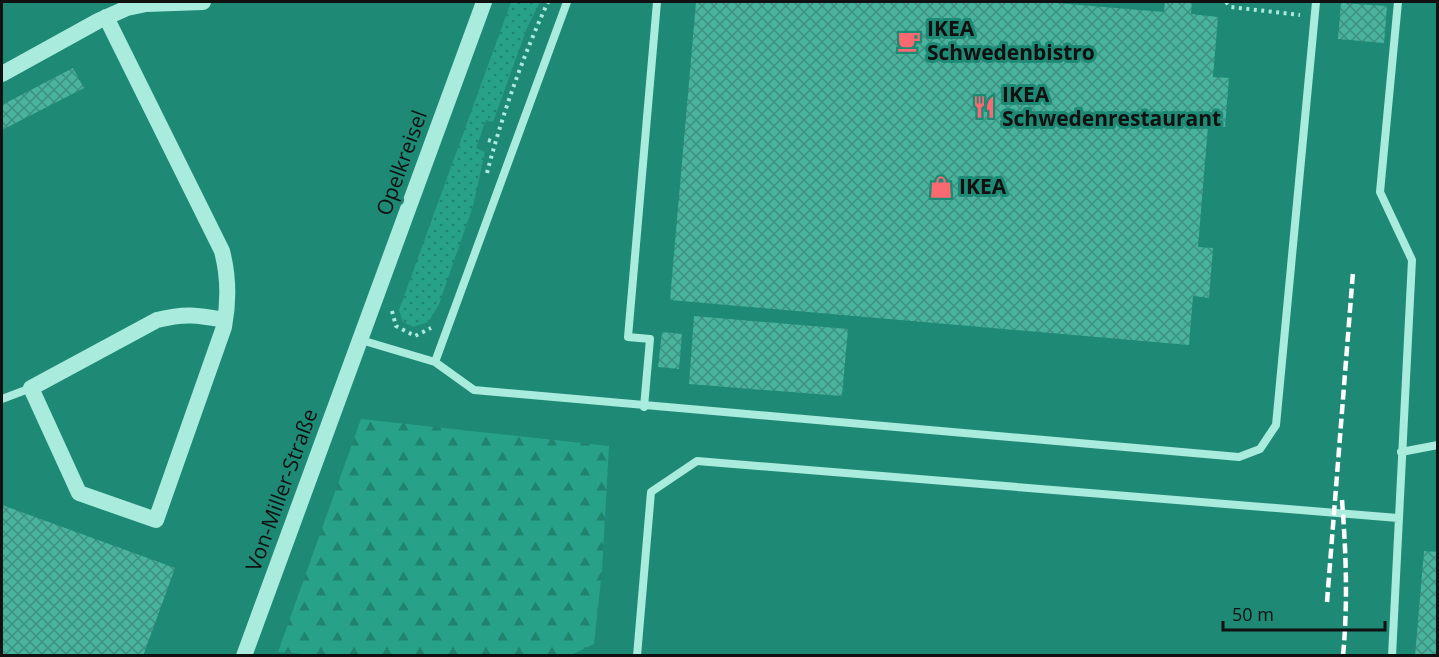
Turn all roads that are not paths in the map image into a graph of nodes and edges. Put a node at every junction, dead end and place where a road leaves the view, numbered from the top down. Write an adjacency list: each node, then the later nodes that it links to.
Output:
1 (203, 2): 7 (street)
2 (484, 2): 10 (street, Opelkreisel)
3 (567, 2): 11 (lane)
4 (657, 2): 14 (lane)
5 (1316, 2): 14 (lane)
6 (1398, 2): 16 (lane)
7 (106, 17): 8 (street); 9 (street)
8 (2, 74)
9 (225, 320): 12 (street); 12 (street)
10 (361, 340): 11 (lane); 18 (street, Von-Miller-Straße)
11 (435, 362): 14 (lane)
12 (31, 388): 13 (lane)
13 (2, 399)
14 (644, 407)
15 (1437, 446): 16 (lane)
16 (1401, 452): 17 (lane)
17 (1398, 518): 19 (lane); 20 (lane)
18 (244, 656)
19 (637, 656)
20 (1392, 656)

